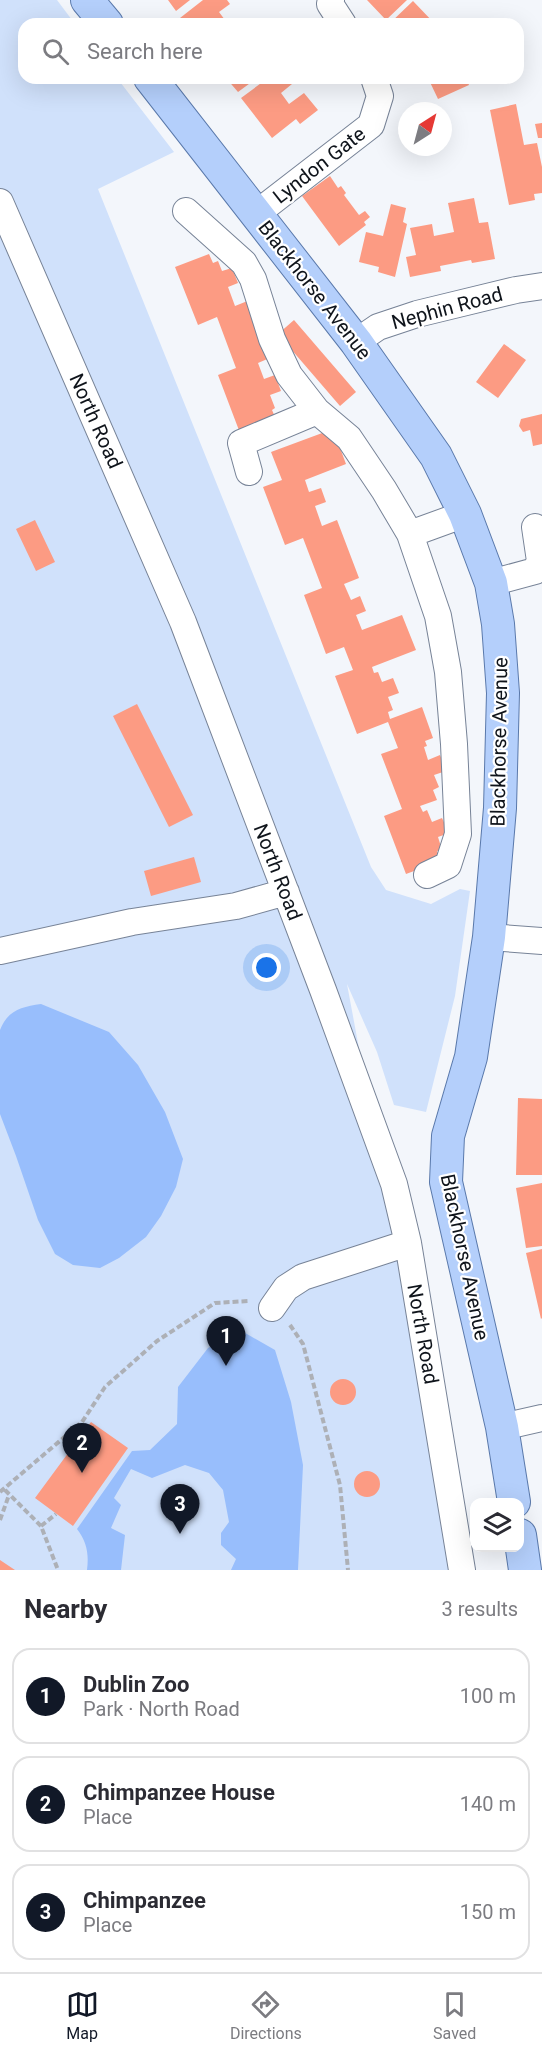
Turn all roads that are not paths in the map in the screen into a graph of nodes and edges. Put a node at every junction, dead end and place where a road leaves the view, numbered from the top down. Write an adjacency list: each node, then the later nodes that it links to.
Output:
1 (87, 0): 3 (main road)
2 (331, 0): 4 (street)
3 (102, 18)
4 (339, 18)
5 (155, 84): 9 (main road, Blackhorse Avenue)
6 (376, 84): 9 (street, Lyndon Gate)
7 (0, 202): 19 (street, North Road)
8 (186, 211): 12 (street)
9 (256, 214): 11 (main road, Blackhorse Avenue)
10 (542, 286): 11 (street, Nephin Road)
11 (356, 342): 14 (main road, Blackhorse Avenue)
12 (317, 411): 13 (street); 16 (street)
13 (249, 472)
14 (465, 514): 16 (street); 17 (main road, Blackhorse Avenue)
15 (535, 527): 17 (street)
16 (410, 534): 18 (street)
17 (490, 583): 20 (main road, Blackhorse Avenue)
18 (427, 875)
19 (286, 892): 22 (street); 23 (street, North Road)
20 (489, 937): 21 (street); 26 (main road, Blackhorse Avenue)
21 (542, 941)
22 (0, 951)
23 (408, 1243): 24 (street); 29 (street, North Road)
24 (272, 1308)
25 (542, 1418): 26 (street)
26 (502, 1427): 27 (main road, Blackhorse Avenue)
27 (513, 1498)
28 (522, 1552): 30 (main road)
29 (462, 1570)
30 (525, 1570)

